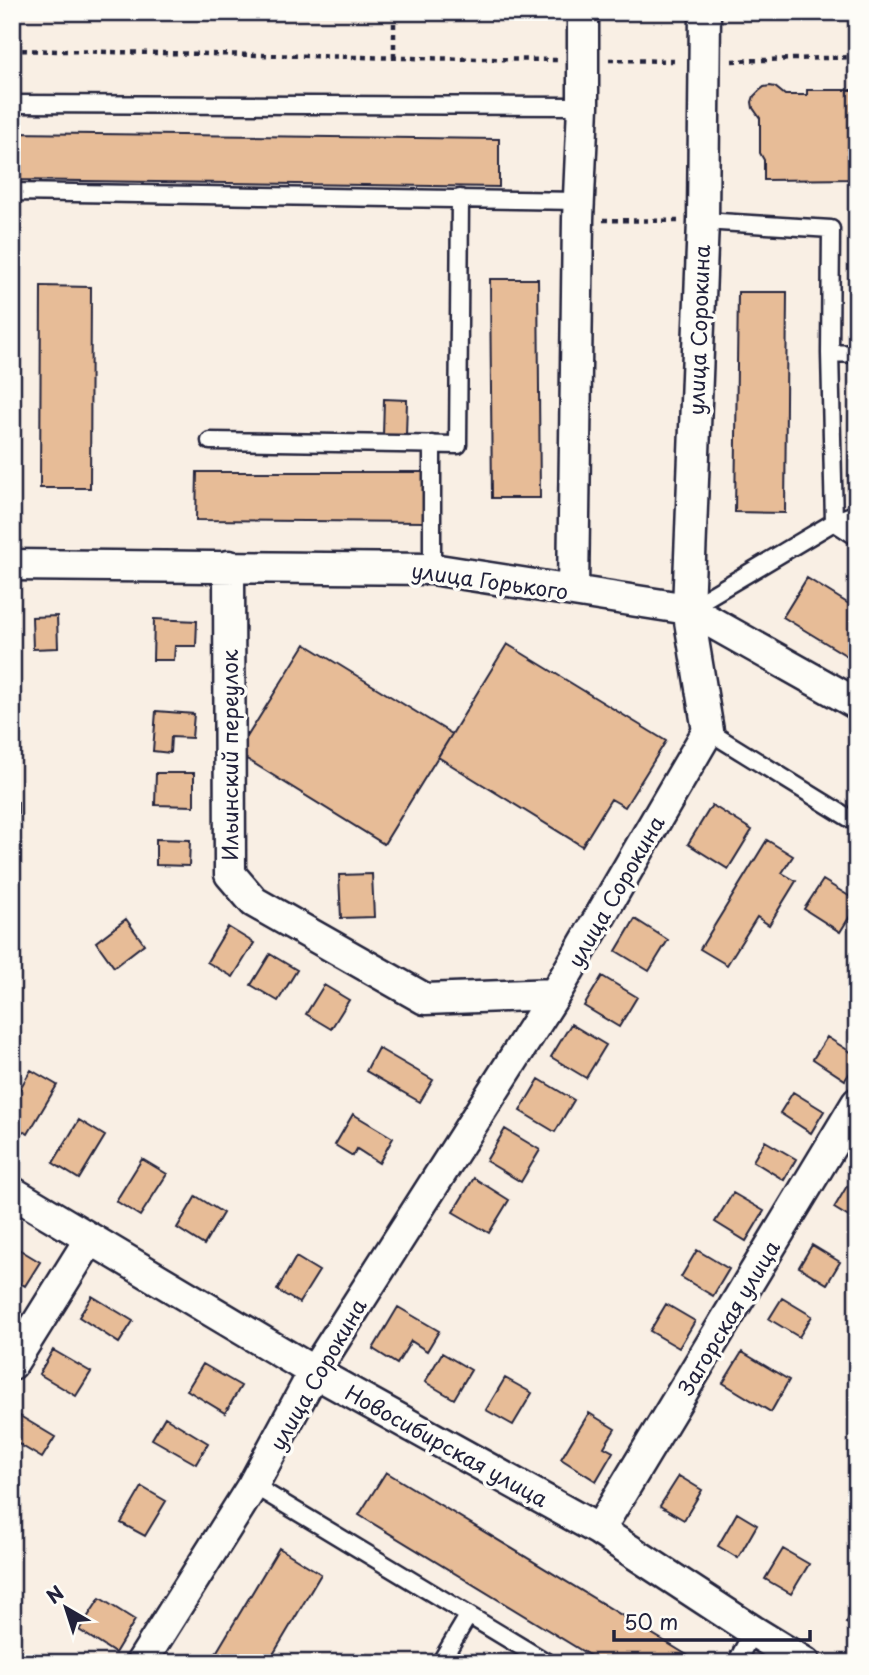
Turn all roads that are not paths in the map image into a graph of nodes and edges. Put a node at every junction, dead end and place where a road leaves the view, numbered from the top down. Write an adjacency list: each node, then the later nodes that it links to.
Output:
1 (583, 12): 4 (street)
2 (705, 12): 8 (street, улица Сорокина)
3 (12, 104): 4 (lane)
4 (583, 106): 7 (street)
5 (12, 192): 6 (lane)
6 (460, 198): 7 (lane); 12 (lane)
7 (578, 210): 19 (street)
8 (703, 221): 9 (lane); 20 (street, улица Сорокина)
9 (830, 353): 10 (lane); 14 (lane)
10 (857, 354)
11 (210, 441): 12 (lane)
12 (432, 444): 18 (lane)
13 (857, 513): 14 (lane)
14 (834, 522): 15 (lane); 20 (lane)
15 (857, 537)
16 (12, 565): 17 (street, улица Горького)
17 (229, 566): 18 (street, улица Горького); 24 (street, Ильинский переулок)
18 (432, 569): 19 (street, улица Горького)
19 (573, 591): 20 (street, улица Горького)
20 (688, 609): 21 (street, улица Горького); 22 (street, улица Сорокина)
21 (857, 704)
22 (708, 731): 23 (lane); 24 (street, улица Сорокина)
23 (857, 823)
24 (555, 994): 29 (street, улица Сорокина)
25 (857, 1103): 31 (street, Загорская улица)
26 (12, 1192): 27 (street, Новосибирская улица)
27 (90, 1239): 28 (street); 29 (street, Новосибирская улица)
28 (12, 1364)
29 (314, 1372): 30 (street, улица Сорокина); 31 (street, Новосибирская улица)
30 (253, 1485): 32 (lane); 34 (street, улица Сорокина)
31 (599, 1530): 33 (street, Новосибирская улица)
32 (468, 1616): 35 (lane); 36 (lane)
33 (753, 1631): 37 (lane); 38 (street, Новосибирская улица)
34 (141, 1663)
35 (440, 1663)
36 (548, 1663)
37 (736, 1663)
38 (805, 1663)

